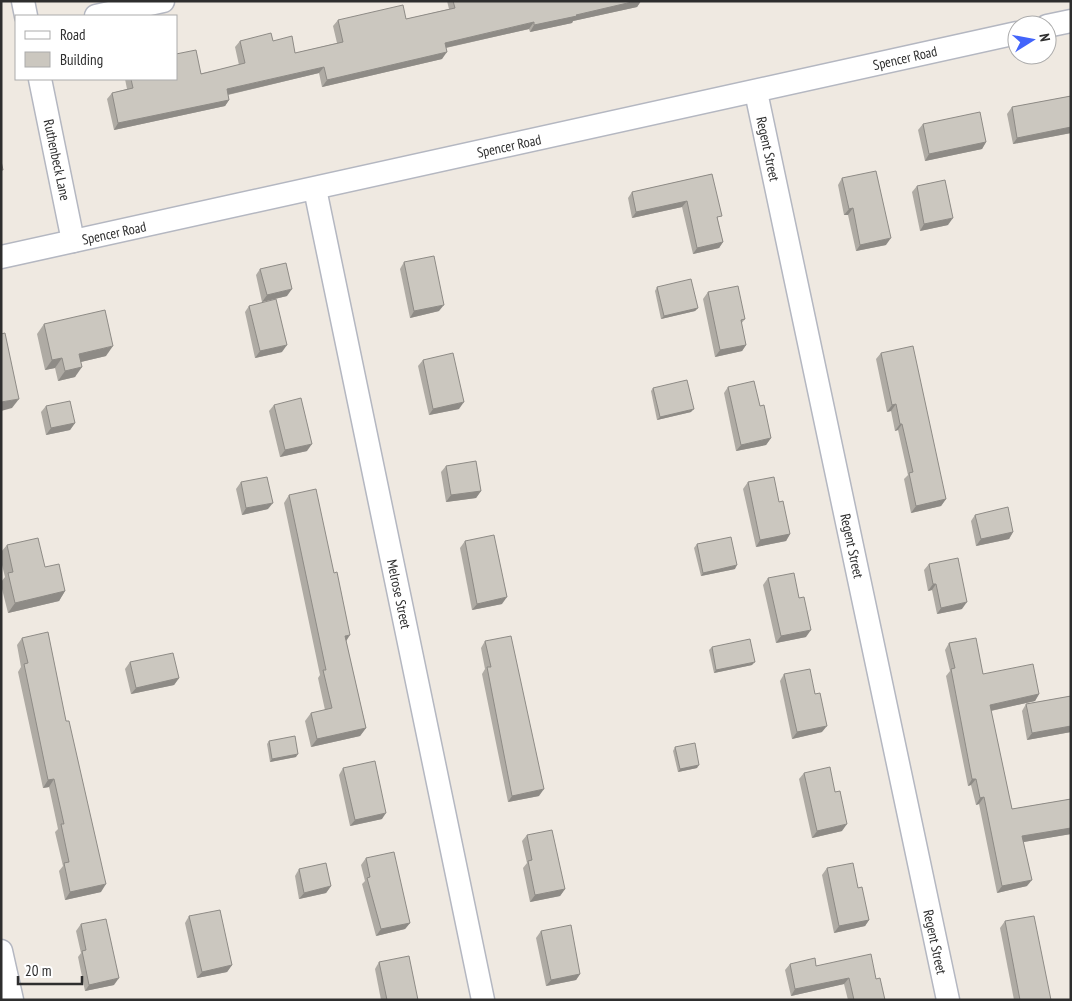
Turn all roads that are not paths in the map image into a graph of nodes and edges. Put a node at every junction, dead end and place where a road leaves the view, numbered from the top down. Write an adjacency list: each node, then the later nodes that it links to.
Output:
1 (23, 1): 3 (street)
2 (163, 1): 4 (street)
3 (26, 15)
4 (100, 15)
5 (1071, 21): 6 (street)
6 (1057, 24)
7 (1007, 35): 9 (street, Spencer Road)
8 (40, 80): 11 (street, Ruthenbeck Lane)
9 (756, 92): 10 (street, Spencer Road); 16 (street, Regent Street)
10 (315, 189): 11 (street, Spencer Road); 15 (street, Melrose Street)
11 (73, 241): 12 (street, Spencer Road)
12 (1, 257)
13 (1, 951): 14 (street)
14 (12, 1000)
15 (483, 1000)
16 (948, 1000)

